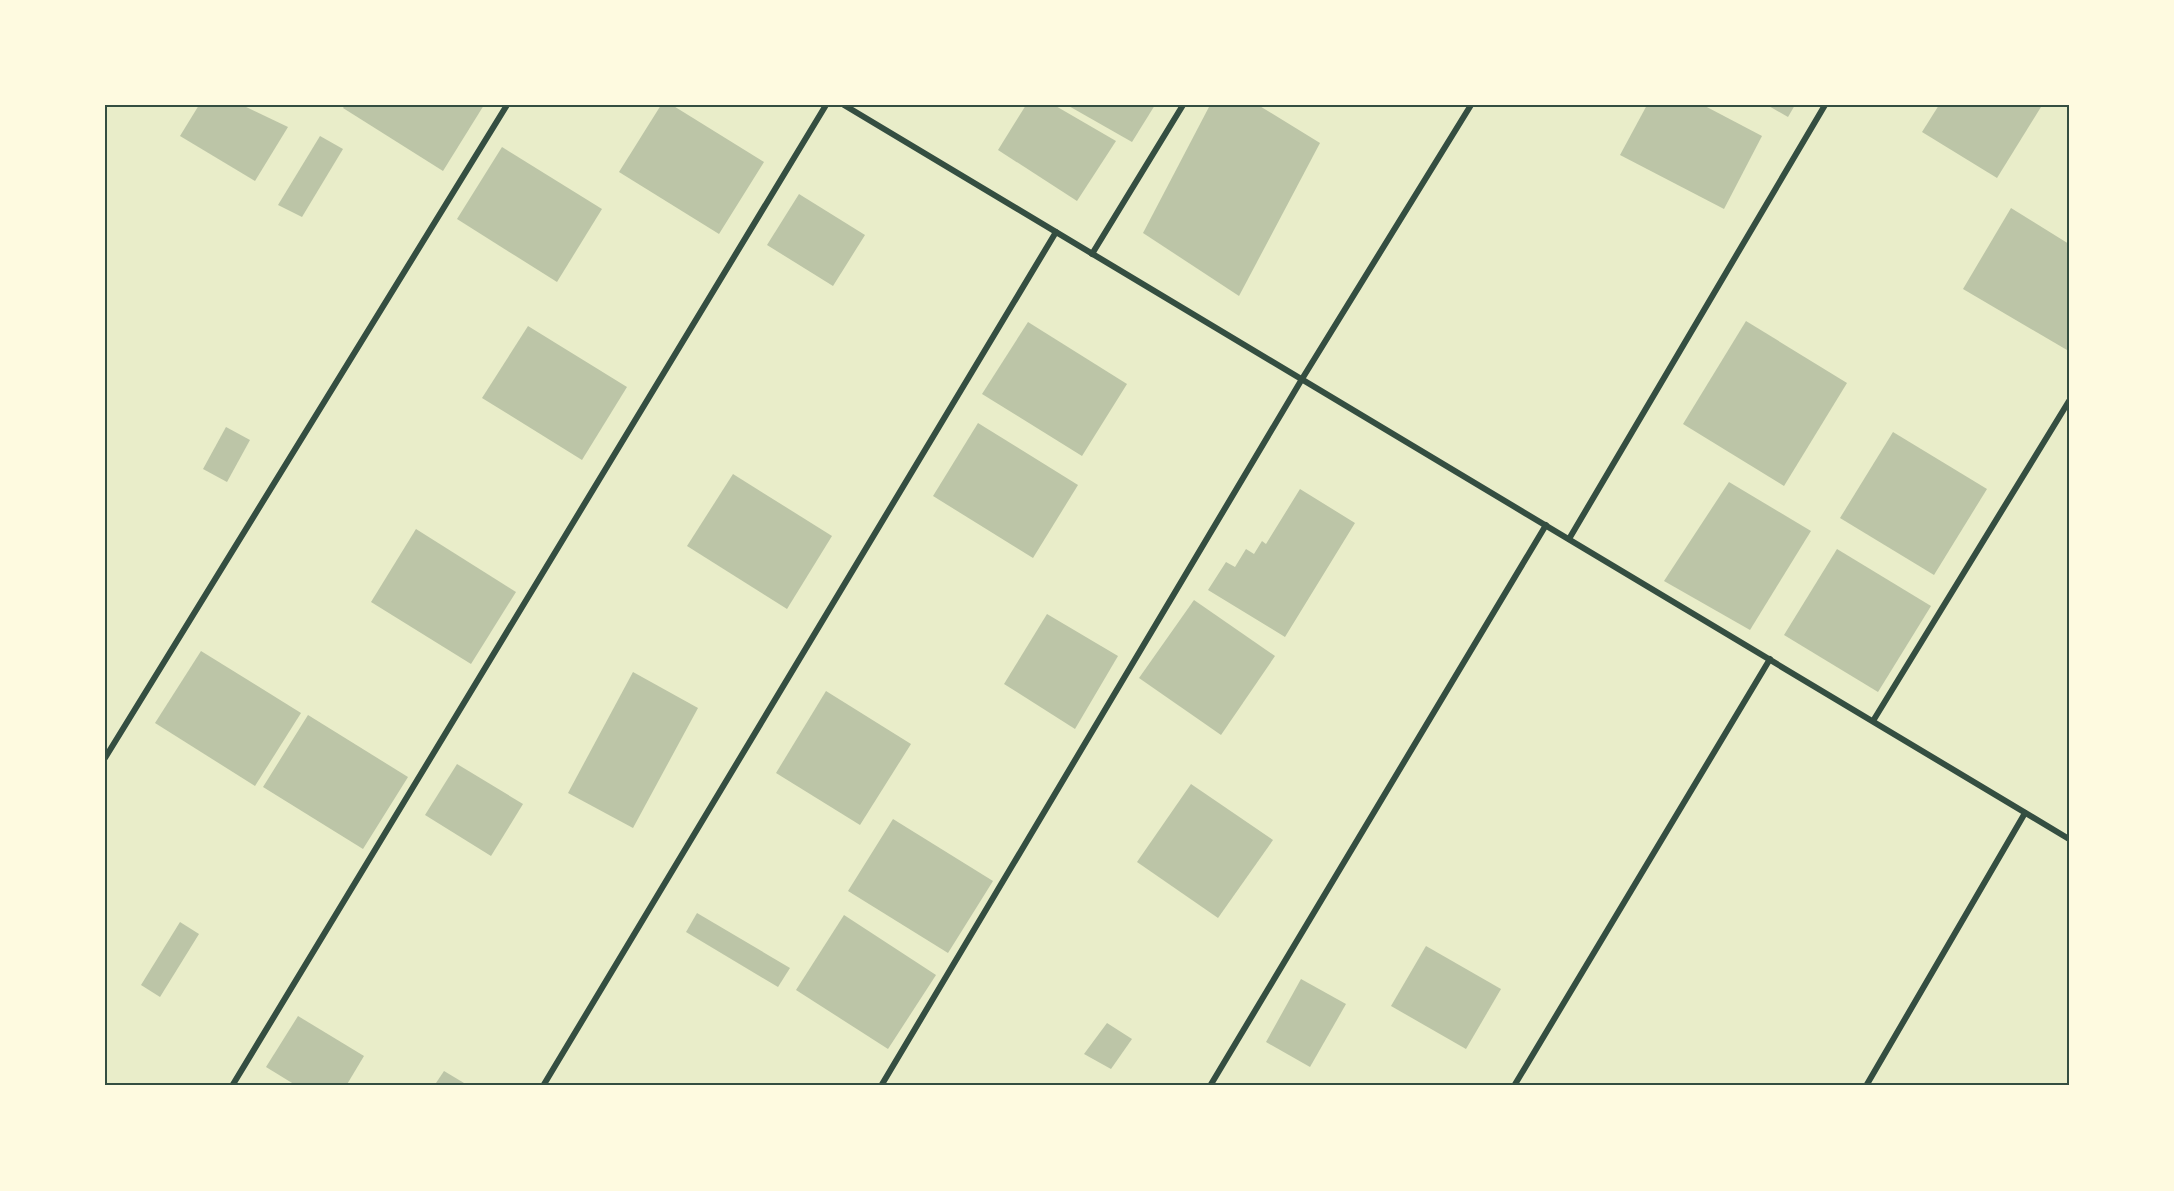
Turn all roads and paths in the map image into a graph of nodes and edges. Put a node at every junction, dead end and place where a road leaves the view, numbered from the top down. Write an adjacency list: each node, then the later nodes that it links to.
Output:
1 (507, 105): 15 (street)
2 (826, 105): 18 (street)
3 (844, 105): 7 (street)
4 (1183, 105): 8 (street)
5 (1471, 105): 9 (street)
6 (1825, 105): 12 (street)
7 (1056, 231): 8 (street); 19 (street)
8 (1092, 254): 9 (street)
9 (1302, 379): 11 (street); 20 (street)
10 (2069, 401): 14 (street)
11 (1546, 525): 12 (street); 21 (street)
12 (1569, 539): 13 (street)
13 (1770, 659): 14 (street); 22 (street)
14 (1873, 721): 16 (street)
15 (105, 758)
16 (2025, 813): 17 (street); 23 (street)
17 (2069, 839)
18 (232, 1086)
19 (543, 1086)
20 (882, 1086)
21 (1210, 1086)
22 (1514, 1086)
23 (1866, 1086)

